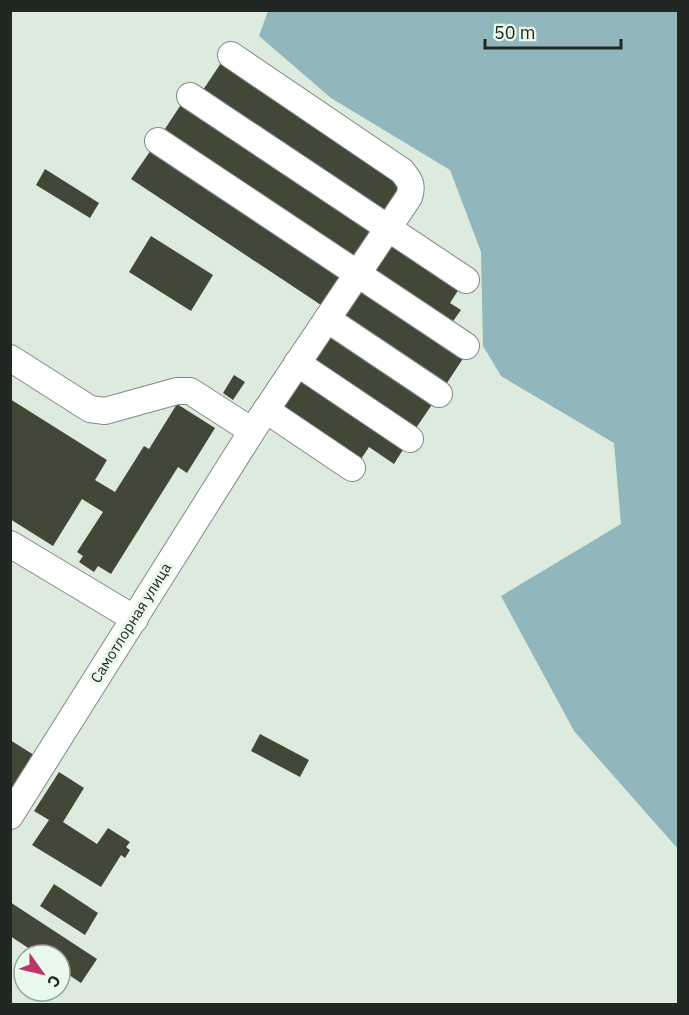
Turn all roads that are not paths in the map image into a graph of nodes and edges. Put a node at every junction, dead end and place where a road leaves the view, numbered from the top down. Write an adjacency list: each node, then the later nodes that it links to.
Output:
1 (231, 55): 4 (street, Самотлорная улица)
2 (190, 96): 4 (street)
3 (158, 141): 5 (street)
4 (388, 228): 5 (street, Самотлорная улица); 6 (street)
5 (357, 274): 7 (street, Самотлорная улица); 8 (street)
6 (466, 280)
7 (327, 320): 10 (street, Самотлорная улица); 11 (street)
8 (466, 346)
9 (10, 358): 13 (street)
10 (297, 363): 12 (street, Самотлорная улица); 14 (street)
11 (439, 393)
12 (266, 410): 13 (street, Самотлорная улица); 15 (street)
13 (252, 431): 17 (street, Самотлорная улица)
14 (410, 439)
15 (352, 468)
16 (10, 544): 17 (street)
17 (135, 619): 18 (street, Самотлорная улица)
18 (10, 816)

